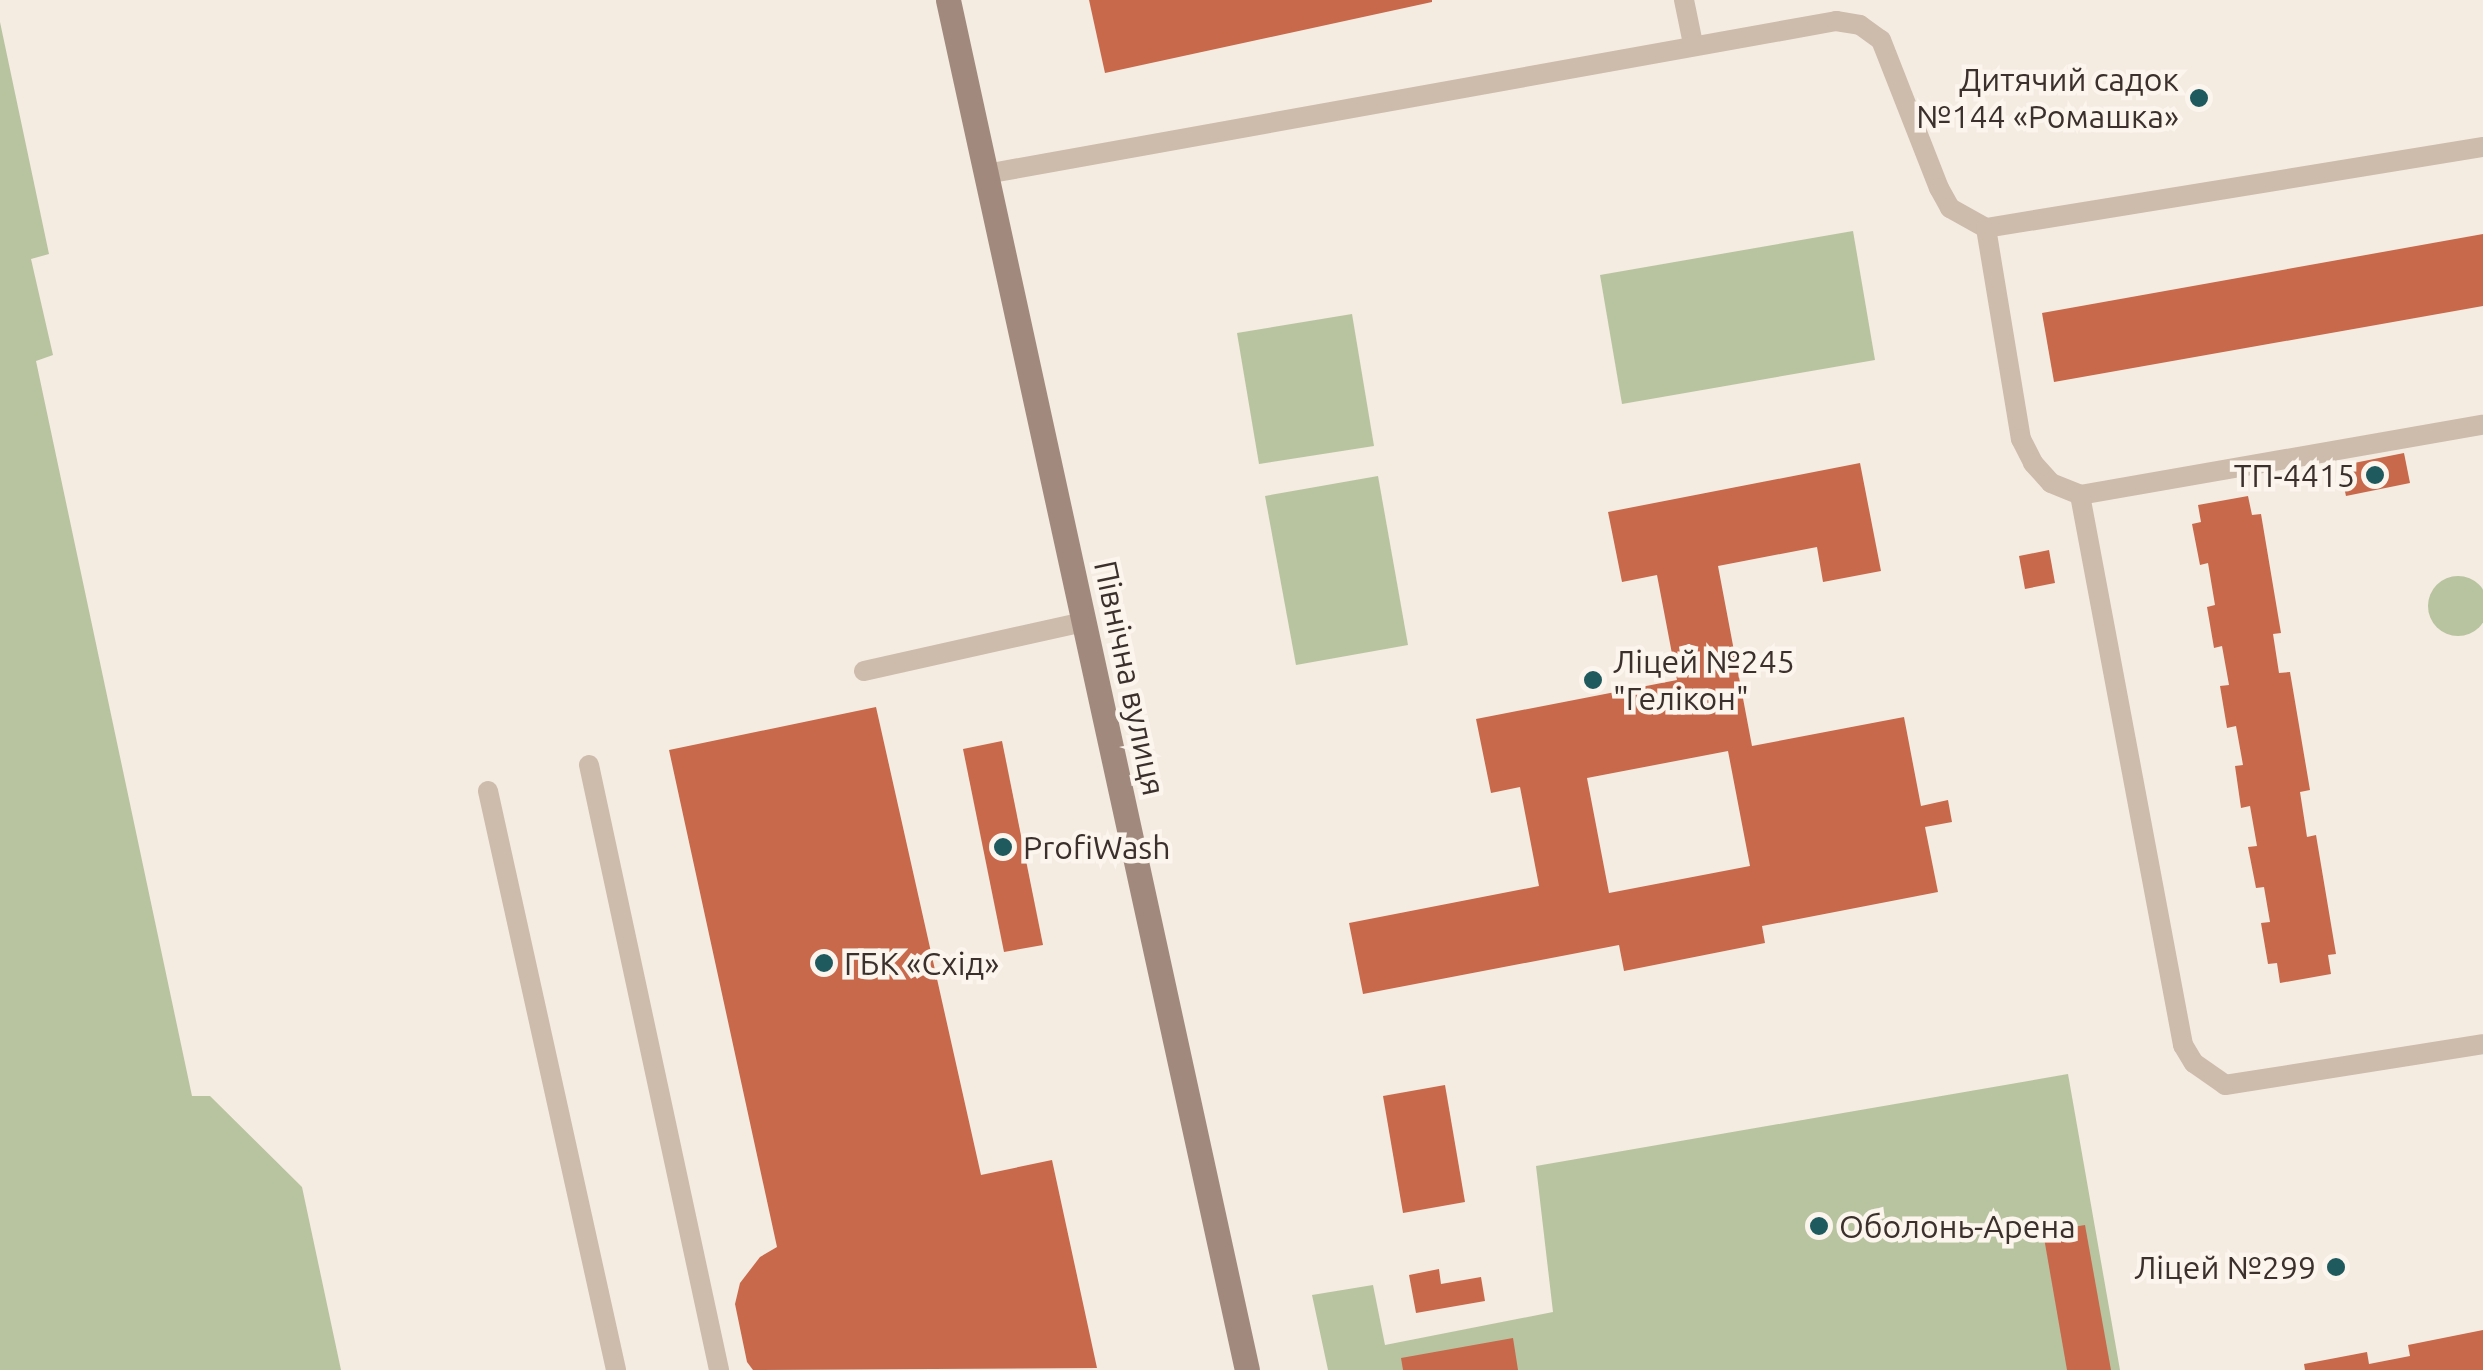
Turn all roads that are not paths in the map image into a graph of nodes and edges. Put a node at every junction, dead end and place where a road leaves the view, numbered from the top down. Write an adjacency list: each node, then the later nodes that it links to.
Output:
1 (948, 0): 5 (street, Північна вулиця)
2 (1684, 0): 3 (lane)
3 (1693, 44): 5 (lane); 6 (lane)
4 (2483, 147): 6 (lane)
5 (986, 174): 9 (street, Північна вулиця)
6 (1986, 228): 8 (lane)
7 (2483, 425): 8 (lane)
8 (2080, 495): 13 (lane)
9 (1084, 622): 10 (lane); 16 (street, Північна вулиця)
10 (864, 670)
11 (590, 765): 15 (lane)
12 (488, 790): 14 (lane)
13 (2483, 1044)
14 (616, 1370)
15 (720, 1370)
16 (1247, 1370)

